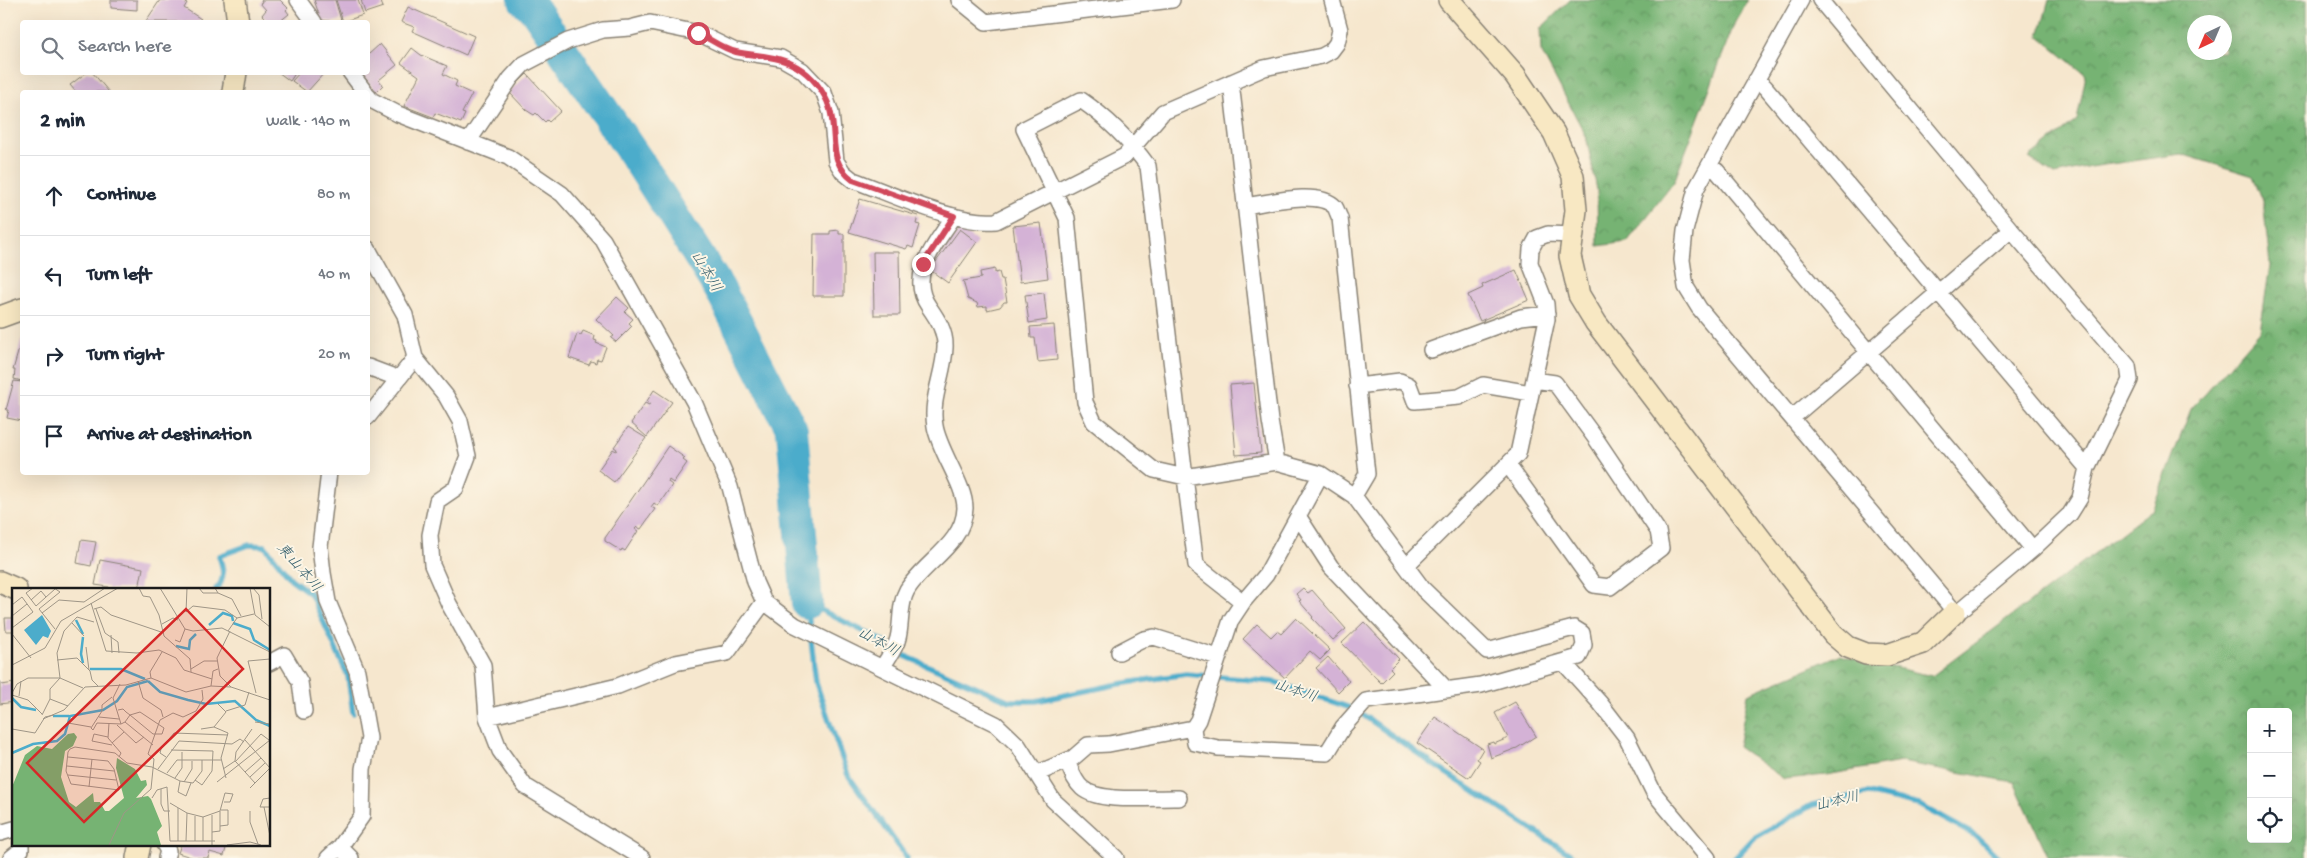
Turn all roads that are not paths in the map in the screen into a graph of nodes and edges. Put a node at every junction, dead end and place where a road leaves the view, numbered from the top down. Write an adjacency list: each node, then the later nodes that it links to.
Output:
1 (236, 0): 9 (street)
2 (298, 0): 10 (street)
3 (959, 0): 4 (street)
4 (1172, 0)
5 (1332, 0): 14 (street)
6 (1449, 0): 25 (street)
7 (1801, 0): 13 (street)
8 (1820, 0): 24 (street)
9 (238, 20)
10 (313, 20)
11 (236, 75): 15 (street)
12 (352, 75): 16 (street)
13 (1756, 80): 20 (street); 27 (street)
14 (1230, 82): 19 (street); 22 (street)
15 (234, 90)
16 (362, 90)
17 (370, 99): 18 (street)
18 (468, 142): 23 (street); 52 (street)
19 (1133, 145): 21 (street); 21 (street); 45 (street)
20 (1709, 166): 32 (street); 39 (street)
21 (1055, 191): 23 (street); 45 (street)
22 (1245, 206): 36 (street); 40 (street)
23 (954, 216): 59 (street)
24 (2011, 230): 27 (street); 42 (street)
25 (1573, 235): 29 (street); 54 (street)
26 (370, 253): 33 (street)
27 (1939, 292): 32 (street); 42 (street)
28 (20, 310): 30 (street)
29 (1547, 314): 31 (street); 37 (street)
30 (0, 317)
31 (1431, 350)
32 (1868, 352): 39 (street); 48 (street)
33 (415, 358): 35 (street); 62 (street)
34 (370, 368): 35 (street)
35 (397, 378): 38 (street)
36 (1357, 386): 37 (street); 46 (street)
37 (1532, 386): 41 (street); 41 (street)
38 (370, 415)
39 (1792, 418): 54 (street)
40 (1277, 462): 43 (street); 45 (street)
41 (1508, 464): 49 (street)
42 (2087, 468): 48 (street)
43 (1321, 474): 46 (street); 47 (street)
44 (329, 475): 69 (street)
45 (1185, 477): 53 (street)
46 (1354, 496): 49 (street)
47 (1298, 516): 53 (street); 60 (street)
48 (2033, 549): 54 (street)
49 (1406, 566): 58 (street)
50 (0, 582): 51 (street)
51 (14, 588)
52 (764, 602): 59 (street); 62 (street)
53 (1243, 602): 56 (street)
54 (1955, 612)
55 (1119, 652): 56 (street)
56 (1218, 657): 63 (street)
57 (270, 662): 61 (street)
58 (1564, 663): 60 (street); 76 (street)
59 (882, 668): 65 (street)
60 (1447, 690): 63 (street)
61 (304, 711)
62 (487, 717): 74 (street)
63 (1193, 728): 64 (street)
64 (1067, 760): 65 (street); 66 (street)
65 (1036, 774): 75 (street)
66 (1179, 798)
67 (21, 846): 70 (street)
68 (165, 846): 71 (street)
69 (340, 847): 72 (street); 73 (street)
70 (11, 858)
71 (166, 858)
72 (328, 858)
73 (351, 858)
74 (642, 858)
75 (1116, 858)
76 (1708, 858)

